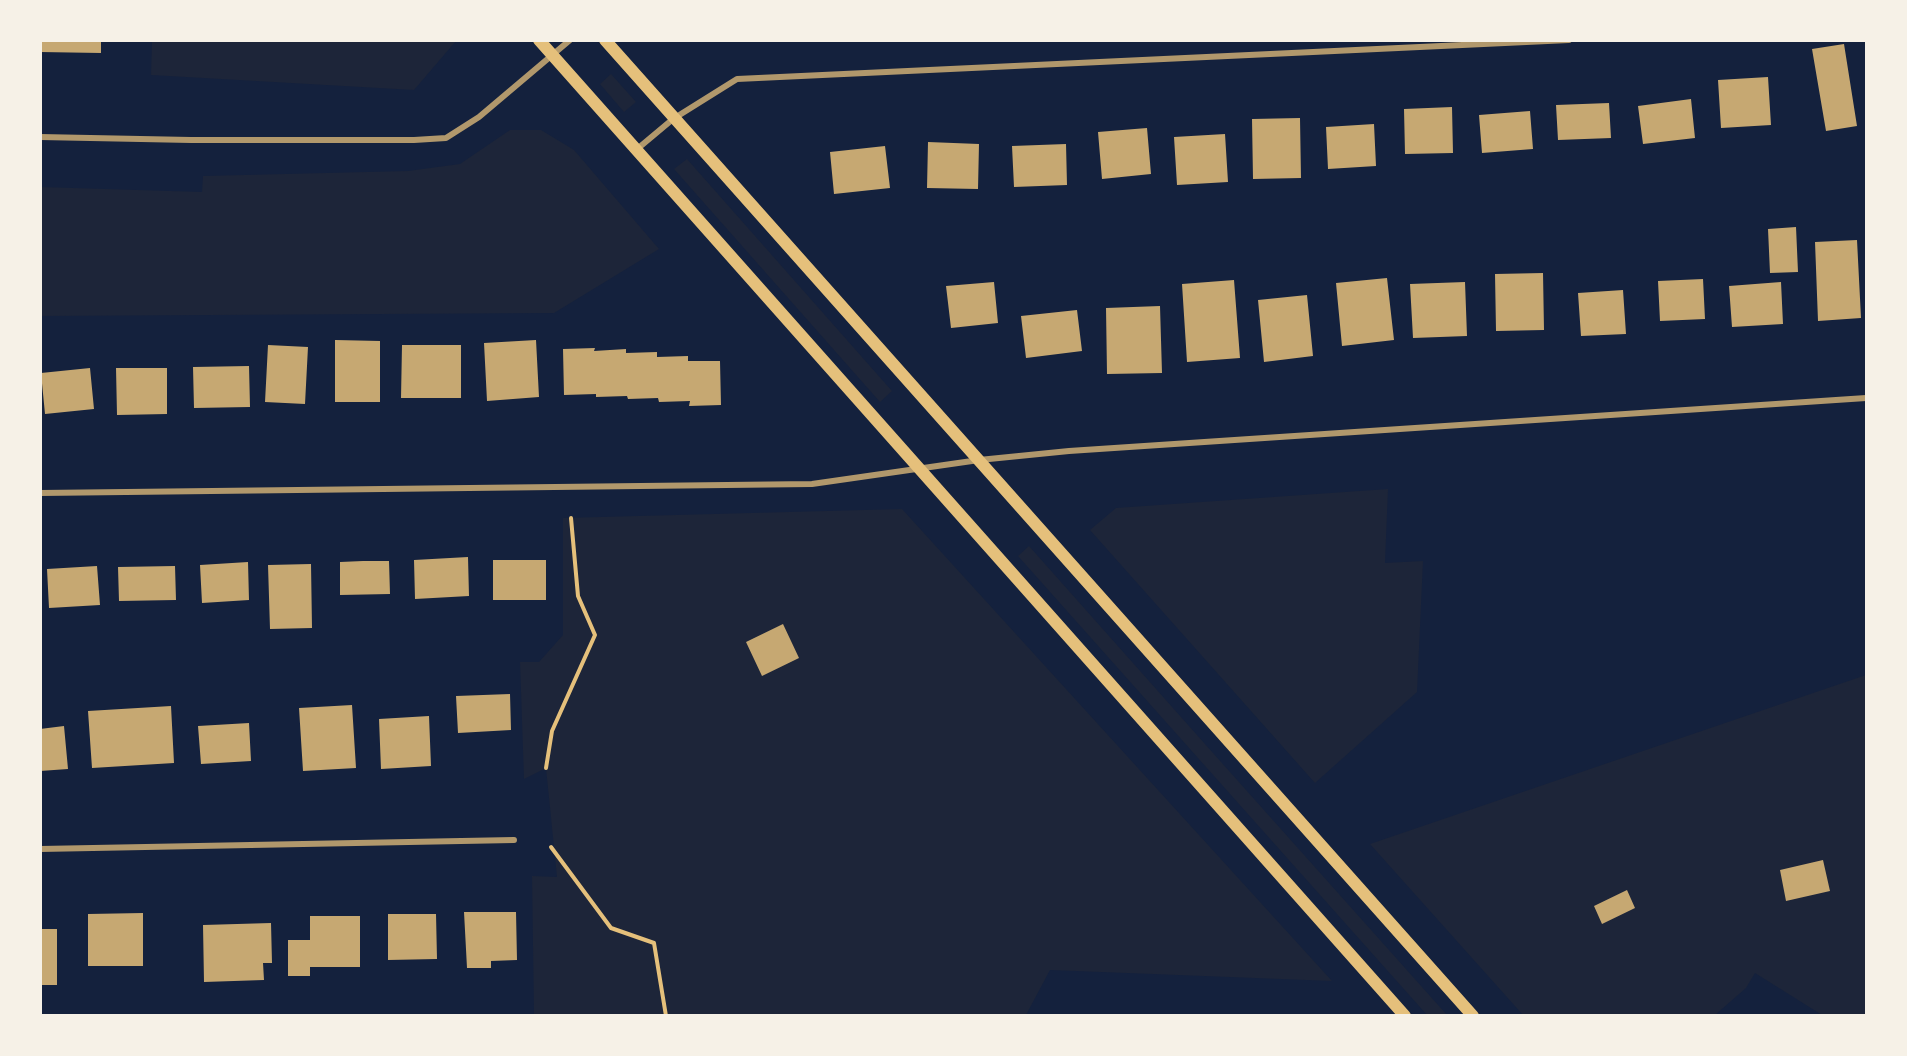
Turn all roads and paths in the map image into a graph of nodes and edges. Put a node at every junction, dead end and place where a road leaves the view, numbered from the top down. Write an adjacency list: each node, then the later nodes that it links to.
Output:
1 (539, 40): 5 (main road)
2 (570, 40): 5 (street)
3 (605, 40): 6 (main road)
4 (1569, 40): 6 (street)
5 (552, 56): 7 (street); 8 (main road)
6 (673, 119): 8 (street); 10 (main road)
7 (40, 137)
8 (636, 150): 11 (main road)
9 (1866, 398): 10 (street)
10 (979, 460): 11 (street); 20 (main road)
11 (919, 469): 12 (street); 19 (main road)
12 (40, 494)
13 (571, 518): 14 (path)
14 (546, 768)
15 (513, 840): 17 (street)
16 (551, 847): 18 (path)
17 (40, 849)
18 (666, 1016)
19 (1405, 1016)
20 (1473, 1016)

